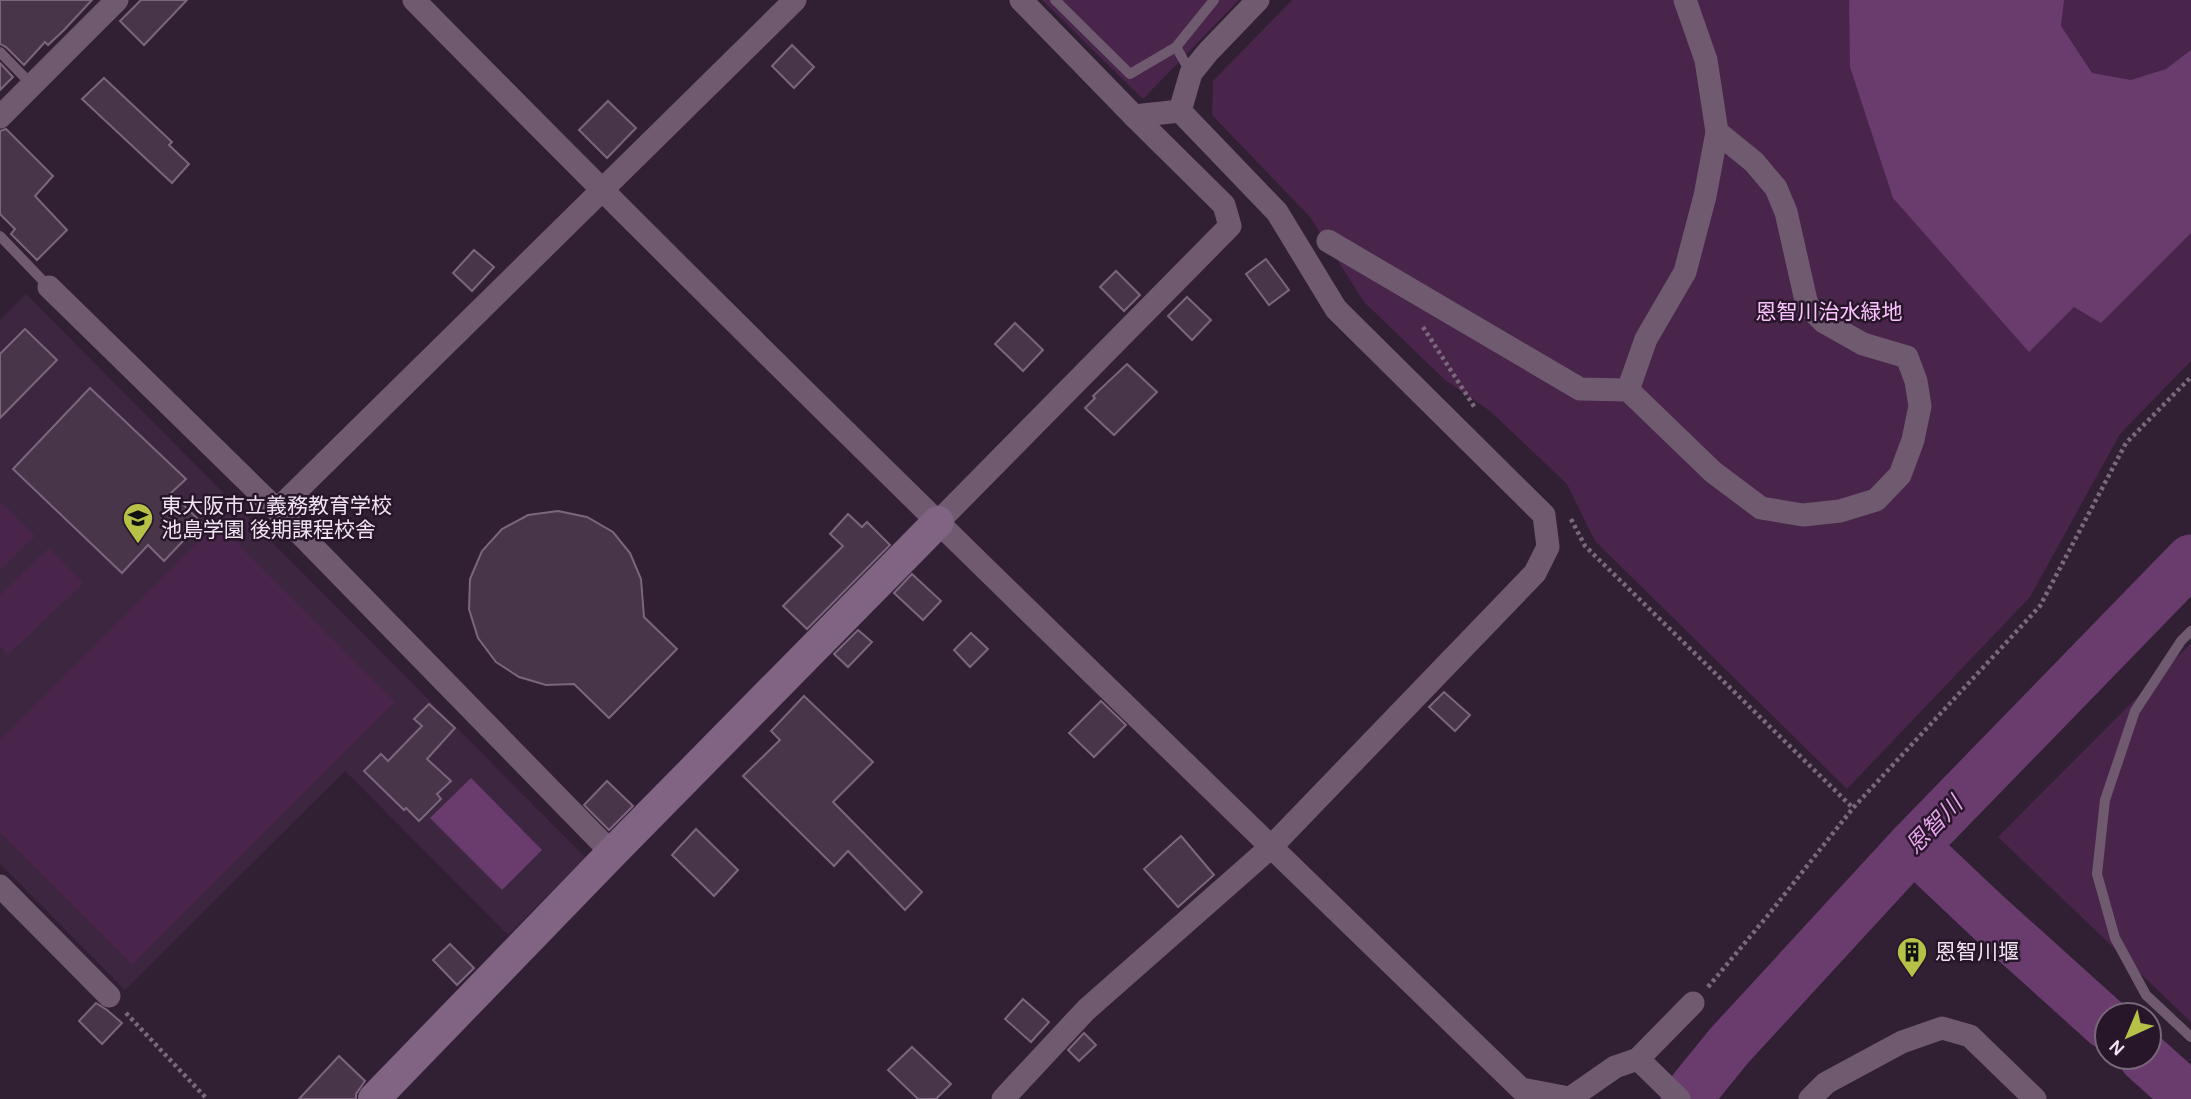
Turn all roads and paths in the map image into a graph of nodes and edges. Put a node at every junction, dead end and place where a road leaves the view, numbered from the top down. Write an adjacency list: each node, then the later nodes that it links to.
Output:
1 (414, 0): 17 (street)
2 (795, 0): 17 (street)
3 (1021, 0): 15 (street)
4 (1055, 0): 9 (lane)
5 (1214, 0): 9 (lane)
6 (1258, 0): 11 (street)
7 (1685, 0): 16 (street)
8 (110, 2): 12 (street)
9 (1176, 47): 11 (lane)
10 (0, 52): 12 (lane)
11 (1191, 73): 13 (street)
12 (33, 85): 14 (street)
13 (1180, 111): 15 (street); 30 (street)
14 (0, 117)
15 (1135, 117): 27 (street)
16 (1717, 132): 23 (street); 23 (street)
17 (601, 190): 25 (street); 27 (street)
18 (0, 236): 20 (lane)
19 (1328, 241): 21 (street)
20 (49, 287): 25 (street)
21 (1430, 299): 23 (street); 24 (path)
22 (2191, 377): 29 (path)
23 (1629, 390)
24 (1481, 418)
25 (278, 510): 31 (street)
26 (1568, 513): 29 (path)
27 (938, 522): 30 (street); 31 (street)
28 (2191, 631): 35 (lane)
29 (1853, 808): 34 (path)
30 (1271, 847): 37 (street); 40 (street)
31 (612, 853): 39 (street)
32 (0, 886): 33 (street)
33 (109, 996): 38 (path)
34 (1693, 1003): 36 (street)
35 (2191, 1037)
36 (1638, 1059): 37 (street); 41 (street)
37 (1569, 1098)
38 (207, 1099)
39 (374, 1099)
40 (1003, 1099)
41 (1679, 1099)
42 (1810, 1099): 43 (street)
43 (2035, 1099)

